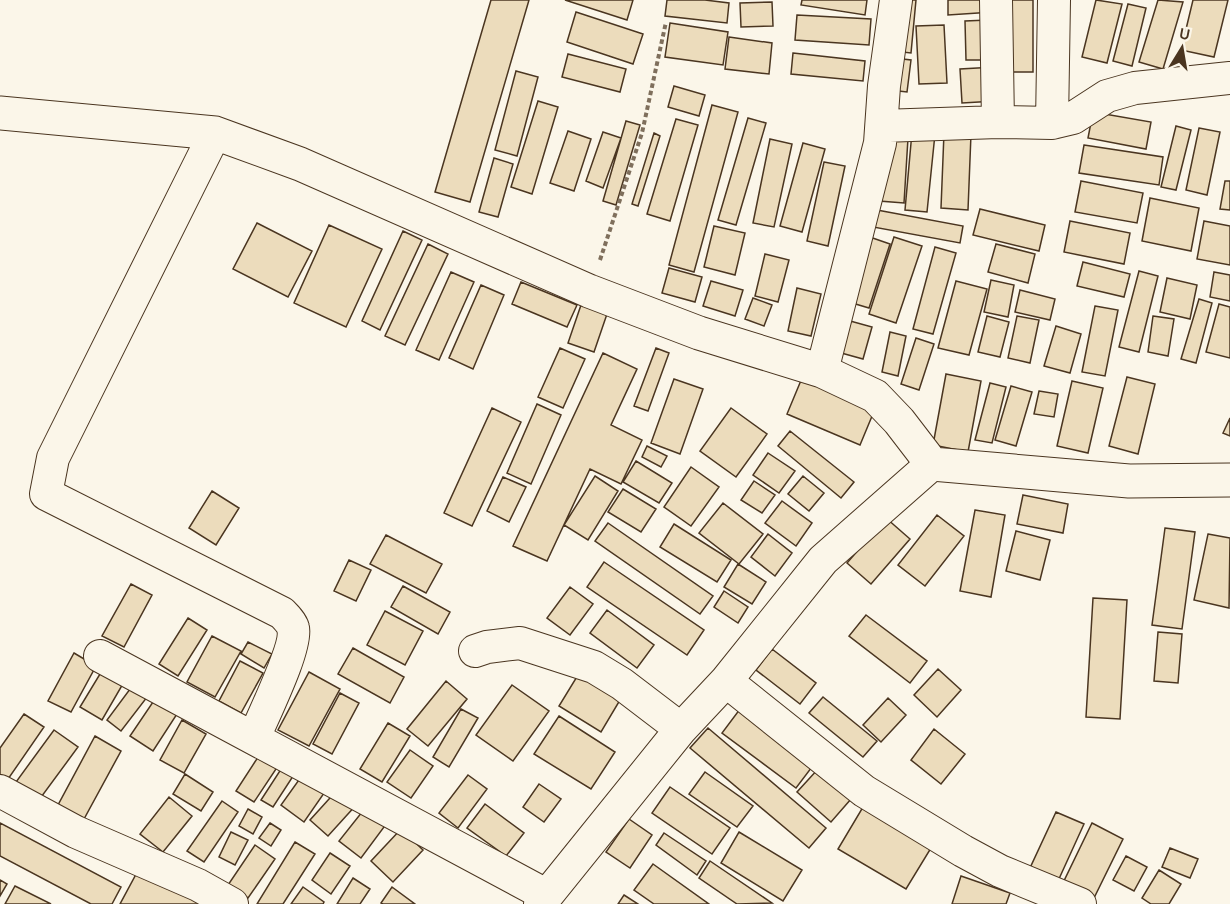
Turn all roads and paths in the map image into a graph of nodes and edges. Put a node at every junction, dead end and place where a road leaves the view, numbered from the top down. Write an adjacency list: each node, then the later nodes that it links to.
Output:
1 (896, 0): 9 (street)
2 (996, 0): 7 (street)
3 (1054, 0): 8 (street)
4 (666, 22): 11 (path)
5 (1230, 78): 8 (street)
6 (0, 113): 10 (street)
7 (998, 122): 8 (street); 9 (street)
8 (1052, 123)
9 (882, 126): 12 (street)
10 (215, 133): 11 (street); 19 (street)
11 (589, 291): 12 (street)
12 (822, 371): 13 (street)
13 (932, 464): 14 (street); 17 (street)
14 (1230, 480)
15 (475, 651): 18 (street)
16 (100, 656): 19 (street)
17 (726, 681): 18 (street); 23 (street)
18 (681, 729): 21 (street)
19 (254, 738): 21 (street)
20 (0, 791): 22 (street)
21 (543, 900)
22 (232, 904)
23 (1080, 904)

